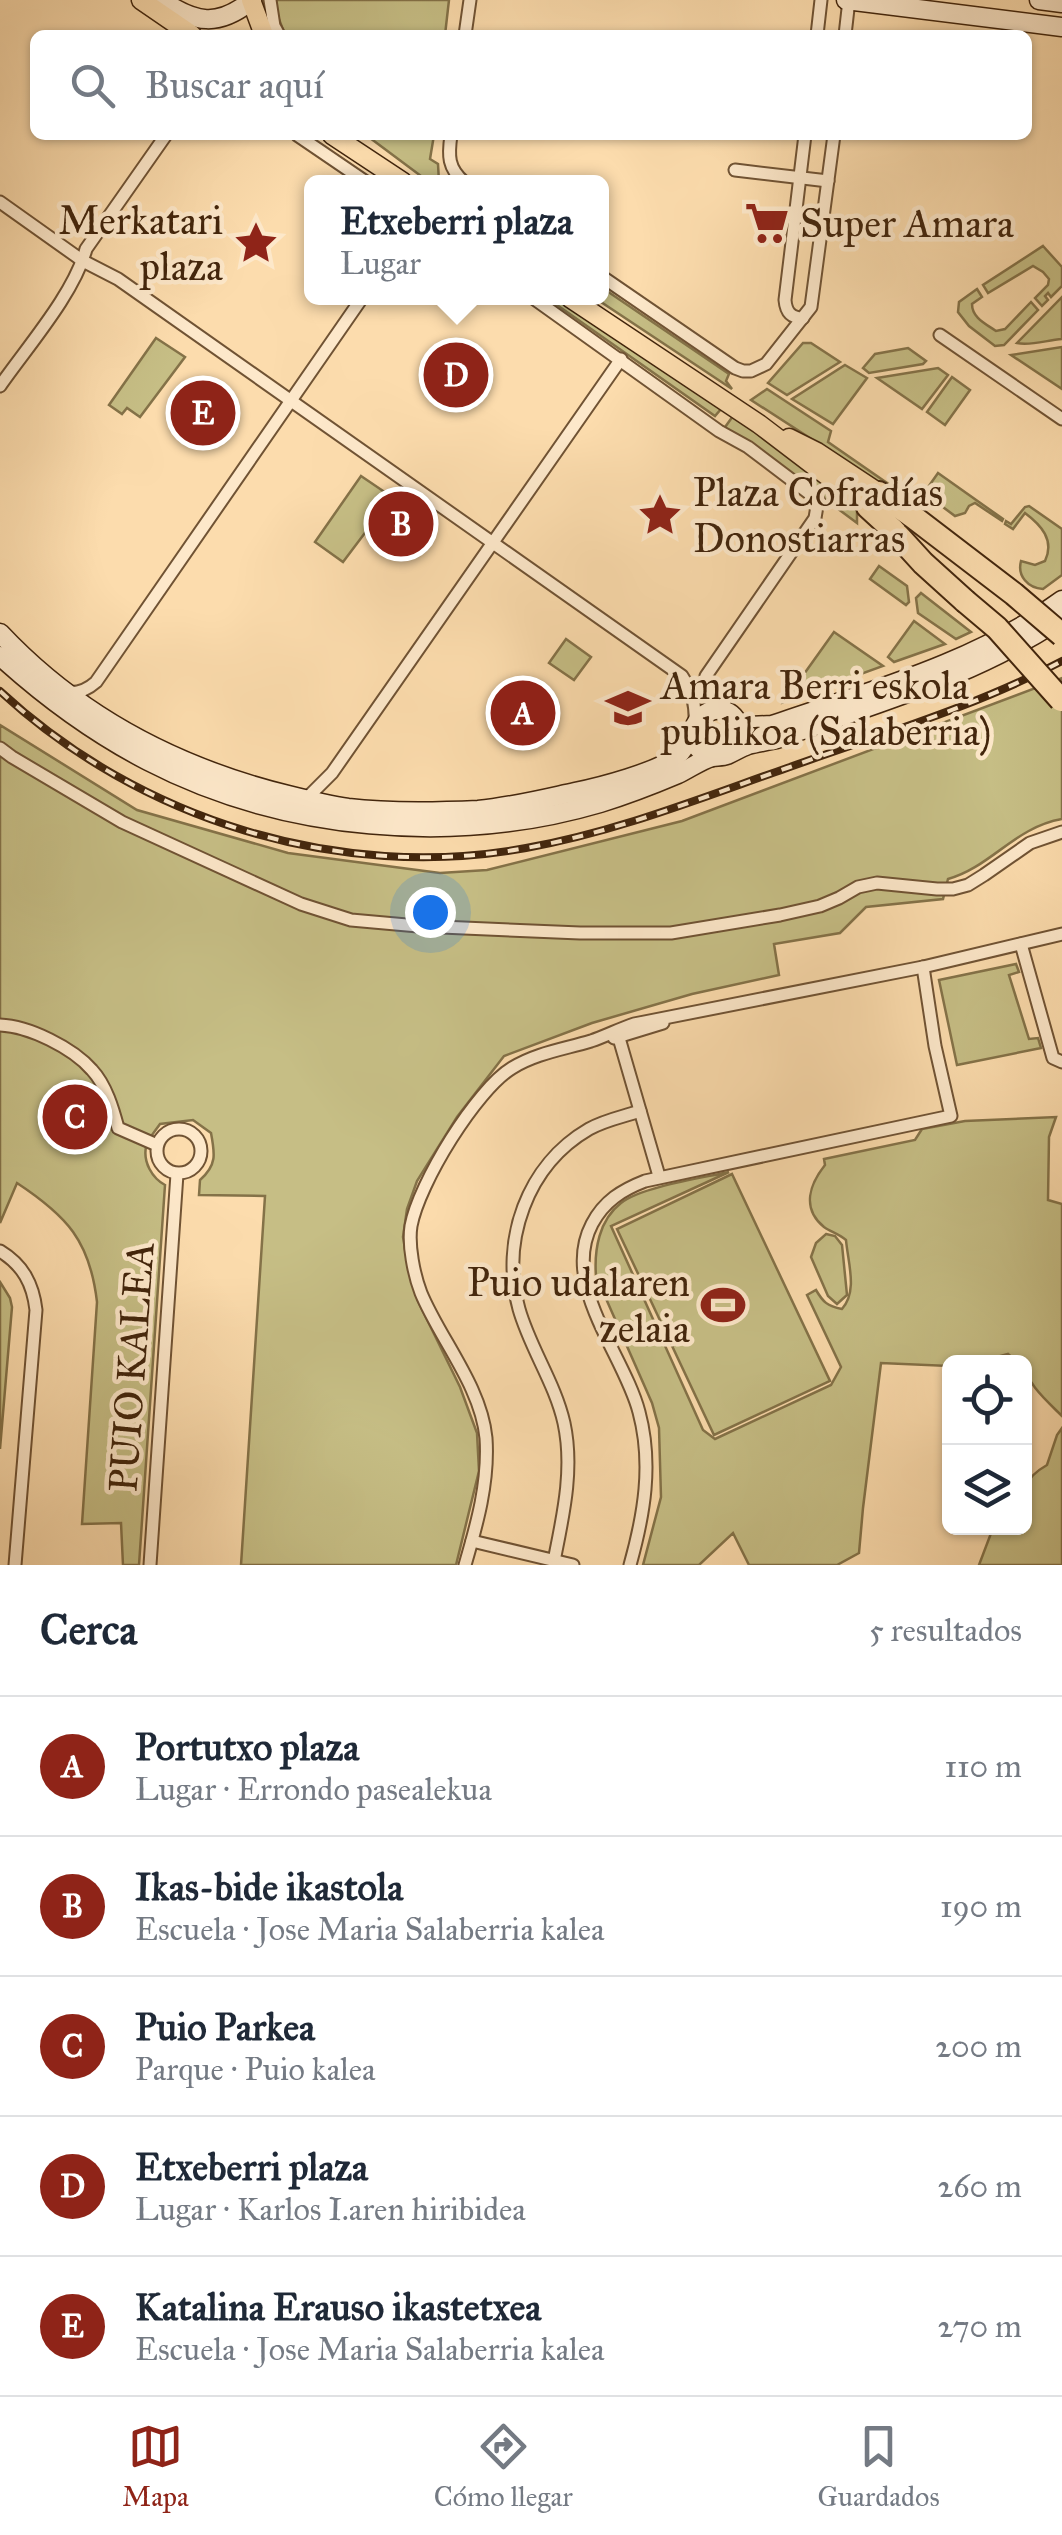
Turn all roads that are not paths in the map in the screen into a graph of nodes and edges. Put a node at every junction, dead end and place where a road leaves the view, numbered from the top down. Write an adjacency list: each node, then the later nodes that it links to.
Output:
1 (142, 0): 11 (main road)
2 (161, 0): 3 (main road)
3 (251, 0): 12 (main road)
4 (270, 0): 13 (street)
5 (470, 0): 14 (street)
6 (821, 0): 15 (street)
7 (848, 0): 10 (main road); 16 (street)
8 (1039, 0): 9 (main road)
9 (1062, 3)
10 (1062, 27)
11 (185, 30)
12 (262, 30)
13 (276, 30)
14 (466, 30)
15 (818, 30)
16 (845, 30)
17 (162, 140): 32 (street)
18 (304, 140): 25 (street)
19 (339, 140): 26 (main road)
20 (353, 140): 27 (main road)
21 (452, 140): 28 (street)
22 (805, 140): 29 (street)
23 (833, 140): 30 (street)
24 (735, 170): 29 (street)
25 (356, 175)
26 (392, 175)
27 (393, 175)
28 (458, 175)
29 (801, 178): 30 (street); 37 (street)
30 (828, 181): 37 (street)
31 (0, 202): 32 (street)
32 (82, 261): 40 (street); 41 (street)
33 (609, 281): 37 (street)
34 (357, 305): 41 (street)
35 (542, 305): 39 (street)
36 (580, 305): 43 (main road)
37 (803, 318)
38 (940, 335): 42 (street)
39 (621, 359): 44 (street); 51 (street)
40 (0, 386)
41 (290, 400): 44 (street); 52 (street)
42 (1062, 419)
43 (873, 500): 48 (highway, bridge); 54 (highway, bridge)
44 (493, 544): 50 (street); 61 (street)
45 (1062, 600): 57 (main road)
46 (1062, 618): 60 (main road)
47 (0, 633): 53 (main road)
48 (1062, 635)
49 (0, 656): 60 (main road)
50 (682, 676): 51 (street); 58 (street)
51 (706, 676): 55 (street)
52 (96, 682): 53 (street); 56 (street)
53 (62, 691): 56 (main road)
54 (1062, 701)
55 (722, 710): 57 (main road); 58 (main road)
56 (95, 714): 62 (main road)
57 (739, 724): 60 (main road)
58 (694, 729): 60 (main road); 63 (main road)
59 (0, 748): 64 (street)
60 (722, 756)
61 (332, 773): 62 (street); 63 (street)
62 (306, 799): 63 (main road)
63 (343, 807)
64 (1062, 832)
65 (1062, 934): 66 (street)
66 (1021, 944): 67 (street); 72 (street)
67 (923, 967): 68 (street); 76 (street)
68 (677, 1018): 70 (street); 71 (street)
69 (0, 1025): 74 (street)
70 (618, 1038): 71 (street); 73 (street)
71 (595, 1040): 78 (street)
72 (1062, 1062)
73 (640, 1112): 76 (street); 79 (street)
74 (157, 1145): 75 (street); 75 (street, PUIO KALEA)
75 (177, 1174): 81 (street, PUIO KALEA)
76 (659, 1176): 84 (street)
77 (0, 1251): 80 (street)
78 (472, 1541): 79 (street); 82 (street)
79 (554, 1561): 83 (street)
80 (14, 1565)
81 (150, 1565)
82 (465, 1565)
83 (573, 1565)
84 (630, 1565)

